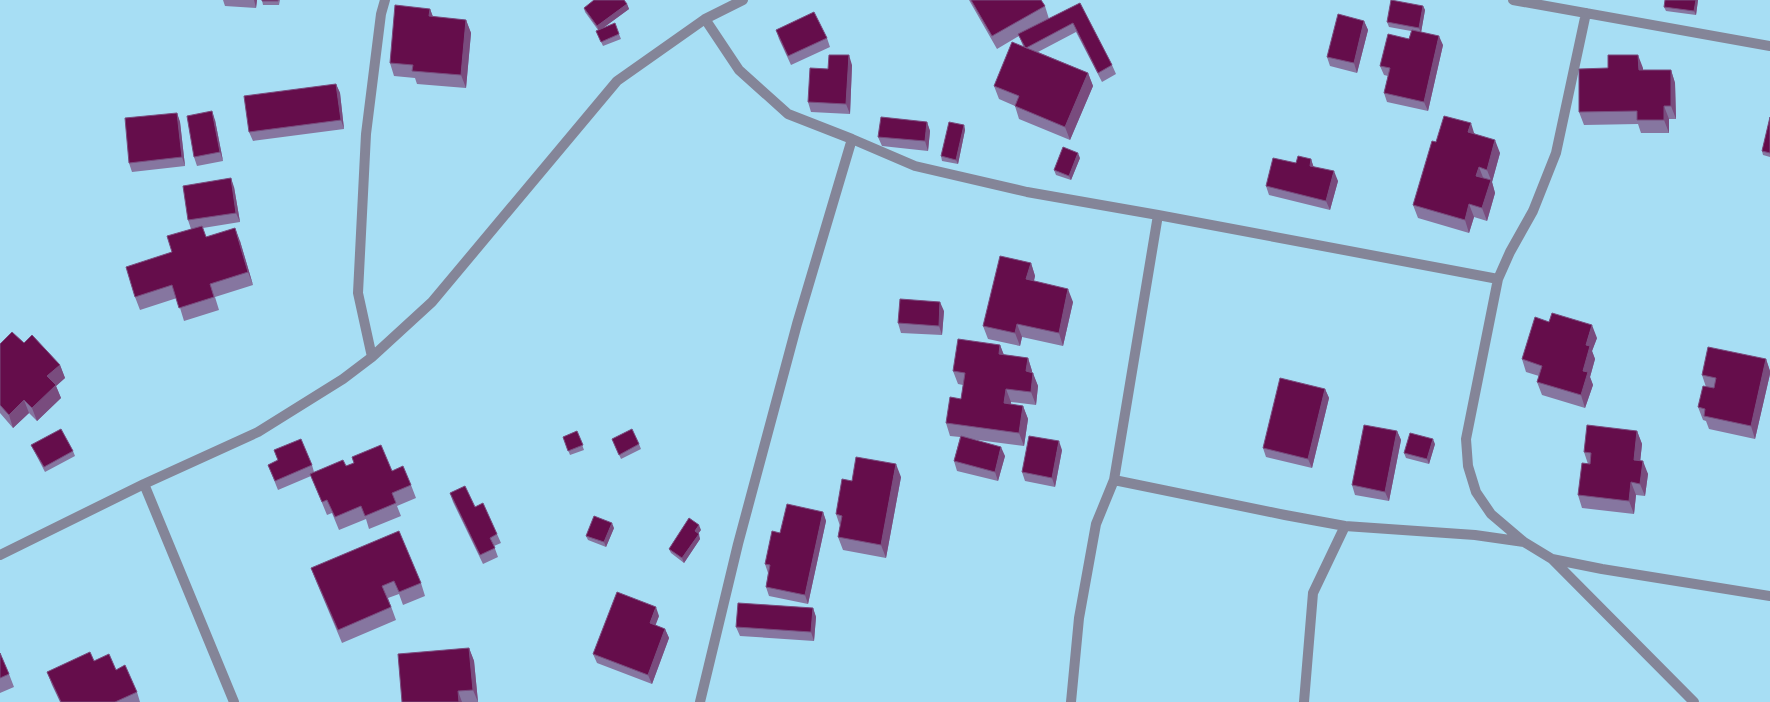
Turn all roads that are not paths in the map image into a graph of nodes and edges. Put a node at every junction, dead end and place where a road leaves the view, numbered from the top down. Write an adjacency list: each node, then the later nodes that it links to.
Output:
1 (384, 0): 10 (street)
2 (744, 0): 5 (street)
3 (1513, 0): 4 (street)
4 (1586, 13): 6 (street); 9 (street)
5 (705, 20): 7 (street); 10 (street)
6 (1770, 46)
7 (852, 139): 8 (street); 19 (street)
8 (1158, 215): 9 (street); 11 (street)
9 (1498, 280): 14 (street)
10 (372, 357): 12 (street)
11 (1114, 480): 13 (street); 20 (street)
12 (144, 484): 15 (street); 18 (street)
13 (1345, 526): 14 (street); 21 (street)
14 (1524, 542): 16 (street)
15 (0, 555)
16 (1552, 559): 17 (street); 22 (street)
17 (1770, 596)
18 (234, 702)
19 (700, 702)
20 (1070, 702)
21 (1304, 702)
22 (1694, 702)

